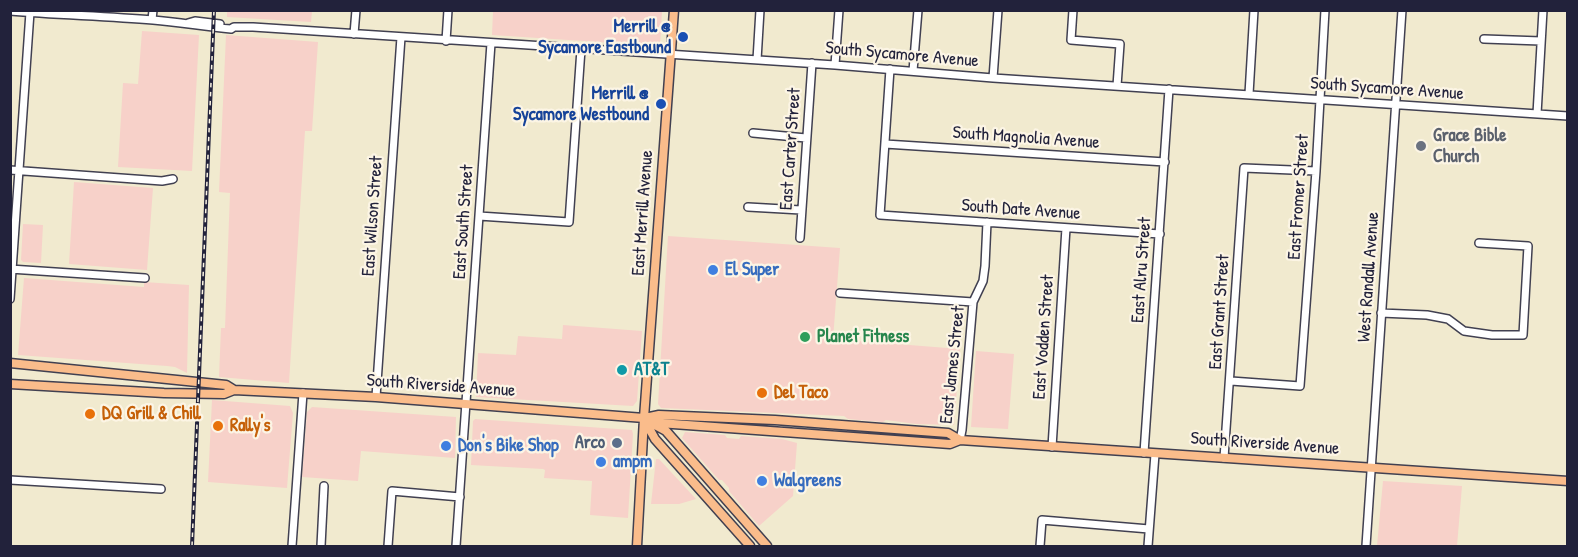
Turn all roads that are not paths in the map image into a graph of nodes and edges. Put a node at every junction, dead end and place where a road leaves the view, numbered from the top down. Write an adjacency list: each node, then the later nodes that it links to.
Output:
1 (153, 10): 16 (street)
2 (356, 10): 17 (street)
3 (448, 10): 20 (street)
4 (674, 10): 24 (main road, East Merrill Avenue)
5 (760, 10): 25 (street)
6 (839, 10): 27 (street)
7 (918, 10): 29 (street)
8 (998, 10): 30 (street)
9 (1072, 10): 31 (street)
10 (1254, 10): 33 (street)
11 (1325, 10): 34 (street, East Fromer Street)
12 (1402, 10): 35 (street, West Randall Avenue)
13 (1543, 10): 21 (street)
14 (10, 11): 15 (street, South Sycamore Avenue)
15 (30, 12): 16 (street, South Sycamore Avenue); 43 (street)
16 (152, 20): 17 (street, South Sycamore Avenue)
17 (354, 34): 18 (street, South Sycamore Avenue)
18 (401, 37): 20 (street, South Sycamore Avenue); 65 (street, East Wilson Street)
19 (1484, 39): 21 (street)
20 (446, 41): 22 (street, South Sycamore Avenue)
21 (1541, 41): 36 (street)
22 (491, 43): 23 (street, South Sycamore Avenue); 48 (street, East South Street)
23 (581, 49): 24 (street, South Sycamore Avenue); 48 (street)
24 (671, 55): 25 (street, South Sycamore Avenue); 67 (main road, East Merrill Avenue)
25 (757, 60): 26 (street, South Sycamore Avenue)
26 (812, 63): 27 (street, South Sycamore Avenue); 39 (street, East Carter Street)
27 (835, 65): 28 (street, South Sycamore Avenue)
28 (890, 69): 29 (street, South Sycamore Avenue); 40 (street)
29 (913, 71): 30 (street, South Sycamore Avenue)
30 (993, 78): 31 (street, South Sycamore Avenue)
31 (1117, 86): 32 (street, South Sycamore Avenue)
32 (1169, 89): 33 (street, South Sycamore Avenue); 41 (street, East Alru Street)
33 (1249, 94): 34 (street, South Sycamore Avenue)
34 (1320, 100): 35 (street, South Sycamore Avenue); 44 (street, East Fromer Street)
35 (1395, 105): 36 (street, South Sycamore Avenue); 59 (street, West Randall Avenue)
36 (1537, 114): 37 (street, South Sycamore Avenue)
37 (1568, 116)
38 (753, 133): 39 (street)
39 (806, 138): 47 (street, East Carter Street)
40 (885, 144): 41 (street, South Magnolia Avenue); 49 (street, South Date Avenue)
41 (1165, 162): 51 (street, East Alru Street)
42 (10, 170): 43 (street)
43 (20, 171): 45 (street); 54 (street)
44 (1316, 171): 61 (street, East Fromer Street); 61 (street, East Grant Street)
45 (173, 179)
46 (748, 207): 47 (street)
47 (801, 210): 52 (street, East Carter Street)
48 (479, 216): 66 (street, East South Street)
49 (987, 222): 50 (street, South Date Avenue); 58 (street, East James Street)
50 (1065, 228): 51 (street, South Date Avenue); 70 (street, East Vodden Street)
51 (1160, 234): 72 (street, East Alru Street)
52 (800, 238)
53 (1479, 243): 59 (street)
54 (12, 269): 55 (street); 57 (street)
55 (145, 278)
56 (840, 293): 58 (street)
57 (10, 299)
58 (973, 302): 69 (street, East James Street)
59 (1381, 313): 75 (street, West Randall Avenue)
60 (10, 363): 63 (main road, South Riverside Avenue)
61 (1231, 381): 74 (street, East Grant Street)
62 (10, 384): 63 (main road, South Riverside Avenue)
63 (234, 390): 64 (main road, South Riverside Avenue)
64 (303, 393): 65 (main road, South Riverside Avenue); 82 (street)
65 (376, 397): 66 (main road, South Riverside Avenue)
66 (468, 404): 67 (main road, South Riverside Avenue); 80 (street, East South Street)
67 (644, 418): 68 (main road, South Riverside Avenue); 69 (main road, South Riverside Avenue); 71 (main road); 86 (main road, East Merrill Avenue); 87 (main road)
68 (681, 425): 69 (main road, South Riverside Avenue); 71 (main road)
69 (960, 440): 70 (main road, South Riverside Avenue)
70 (1052, 447): 72 (main road, South Riverside Avenue)
71 (681, 448): 88 (main road)
72 (1144, 453): 73 (main road, South Riverside Avenue)
73 (1155, 454): 74 (main road, South Riverside Avenue); 81 (street)
74 (1224, 458): 75 (main road, South Riverside Avenue)
75 (1372, 468): 77 (main road, South Riverside Avenue); 91 (street, West Randall Avenue)
76 (10, 480): 79 (street)
77 (1568, 481)
78 (324, 486): 83 (street)
79 (162, 489)
80 (460, 497): 84 (street); 85 (street, East South Street)
81 (1149, 529): 89 (street); 90 (street)
82 (292, 546)
83 (321, 546)
84 (388, 546)
85 (456, 546)
86 (637, 546)
87 (750, 546)
88 (767, 546)
89 (1040, 546)
90 (1148, 546)
91 (1366, 546)

